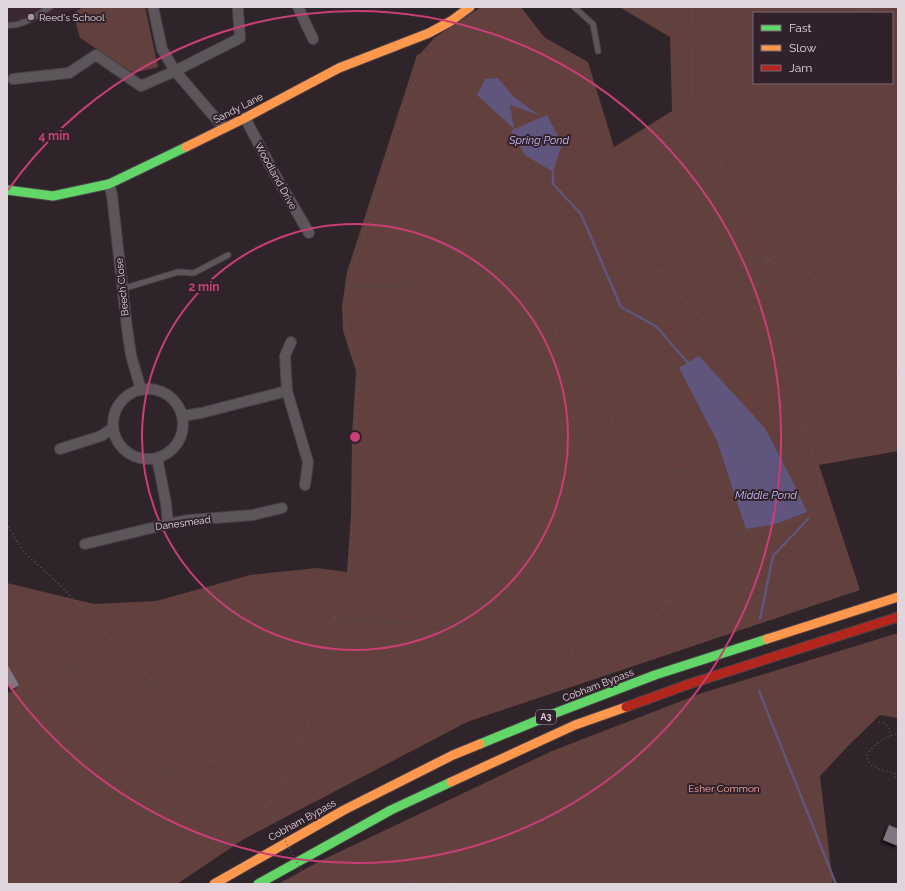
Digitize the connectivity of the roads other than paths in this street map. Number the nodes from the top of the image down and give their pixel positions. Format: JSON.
{"nodes":[{"id":1,"x":50,"y":7,"type":"edge"},
{"id":2,"x":153,"y":7,"type":"edge"},
{"id":3,"x":238,"y":7,"type":"edge"},
{"id":4,"x":298,"y":7,"type":"edge"},
{"id":5,"x":470,"y":7,"type":"edge"},
{"id":6,"x":574,"y":7,"type":"edge"},
{"id":7,"x":7,"y":25,"type":"edge"},
{"id":8,"x":313,"y":39,"type":"dead end"},
{"id":9,"x":598,"y":51,"type":"dead end"},
{"id":10,"x":175,"y":71,"type":"junction"},
{"id":11,"x":13,"y":79,"type":"dead end"},
{"id":12,"x":244,"y":118,"type":"junction"},
{"id":13,"x":224,"y":128,"type":"junction"},
{"id":14,"x":109,"y":184,"type":"junction"},
{"id":15,"x":7,"y":190,"type":"edge"},
{"id":16,"x":309,"y":233,"type":"dead end"},
{"id":17,"x":228,"y":255,"type":"dead end"},
{"id":18,"x":122,"y":289,"type":"junction"},
{"id":19,"x":291,"y":342,"type":"dead end"},
{"id":20,"x":141,"y":390,"type":"junction"},
{"id":21,"x":287,"y":391,"type":"junction"},
{"id":22,"x":182,"y":416,"type":"junction"},
{"id":23,"x":113,"y":428,"type":"junction"},
{"id":24,"x":60,"y":449,"type":"dead end"},
{"id":25,"x":157,"y":458,"type":"junction"},
{"id":26,"x":305,"y":485,"type":"dead end"},
{"id":27,"x":282,"y":508,"type":"dead end"},
{"id":28,"x":168,"y":524,"type":"junction"},
{"id":29,"x":85,"y":544,"type":"dead end"},
{"id":30,"x":898,"y":597,"type":"edge"},
{"id":31,"x":898,"y":617,"type":"edge"},
{"id":32,"x":214,"y":884,"type":"edge"},
{"id":33,"x":258,"y":884,"type":"edge"}],
"edges":[{"from":1,"to":7,"type":"lane"},
{"from":2,"to":10,"type":"street"},
{"from":3,"to":10,"type":"street"},
{"from":4,"to":8,"type":"street"},
{"from":5,"to":12,"type":"main road","name":"Sandy Lane"},
{"from":6,"to":9,"type":"lane"},
{"from":10,"to":11,"type":"street"},
{"from":10,"to":13,"type":"street"},
{"from":12,"to":13,"type":"main road","name":"Sandy Lane"},
{"from":12,"to":16,"type":"street","name":"Woodland Drive"},
{"from":13,"to":14,"type":"main road","name":"Sandy Lane"},
{"from":14,"to":15,"type":"main road","name":"Sandy Lane"},
{"from":14,"to":18,"type":"street","name":"Beech Close"},
{"from":17,"to":18,"type":"lane"},
{"from":18,"to":20,"type":"street","name":"Beech Close"},
{"from":19,"to":21,"type":"street"},
{"from":20,"to":22,"type":"street"},
{"from":20,"to":23,"type":"street"},
{"from":21,"to":22,"type":"street"},
{"from":21,"to":26,"type":"street"},
{"from":22,"to":25,"type":"street"},
{"from":23,"to":24,"type":"street"},
{"from":23,"to":25,"type":"street"},
{"from":25,"to":28,"type":"street"},
{"from":27,"to":28,"type":"street","name":"Danesmead"},
{"from":28,"to":29,"type":"street","name":"Danesmead"},
{"from":30,"to":32,"type":"main road","name":"Cobham Bypass","number":"A3"},
{"from":31,"to":33,"type":"main road","number":"A3"}]}
